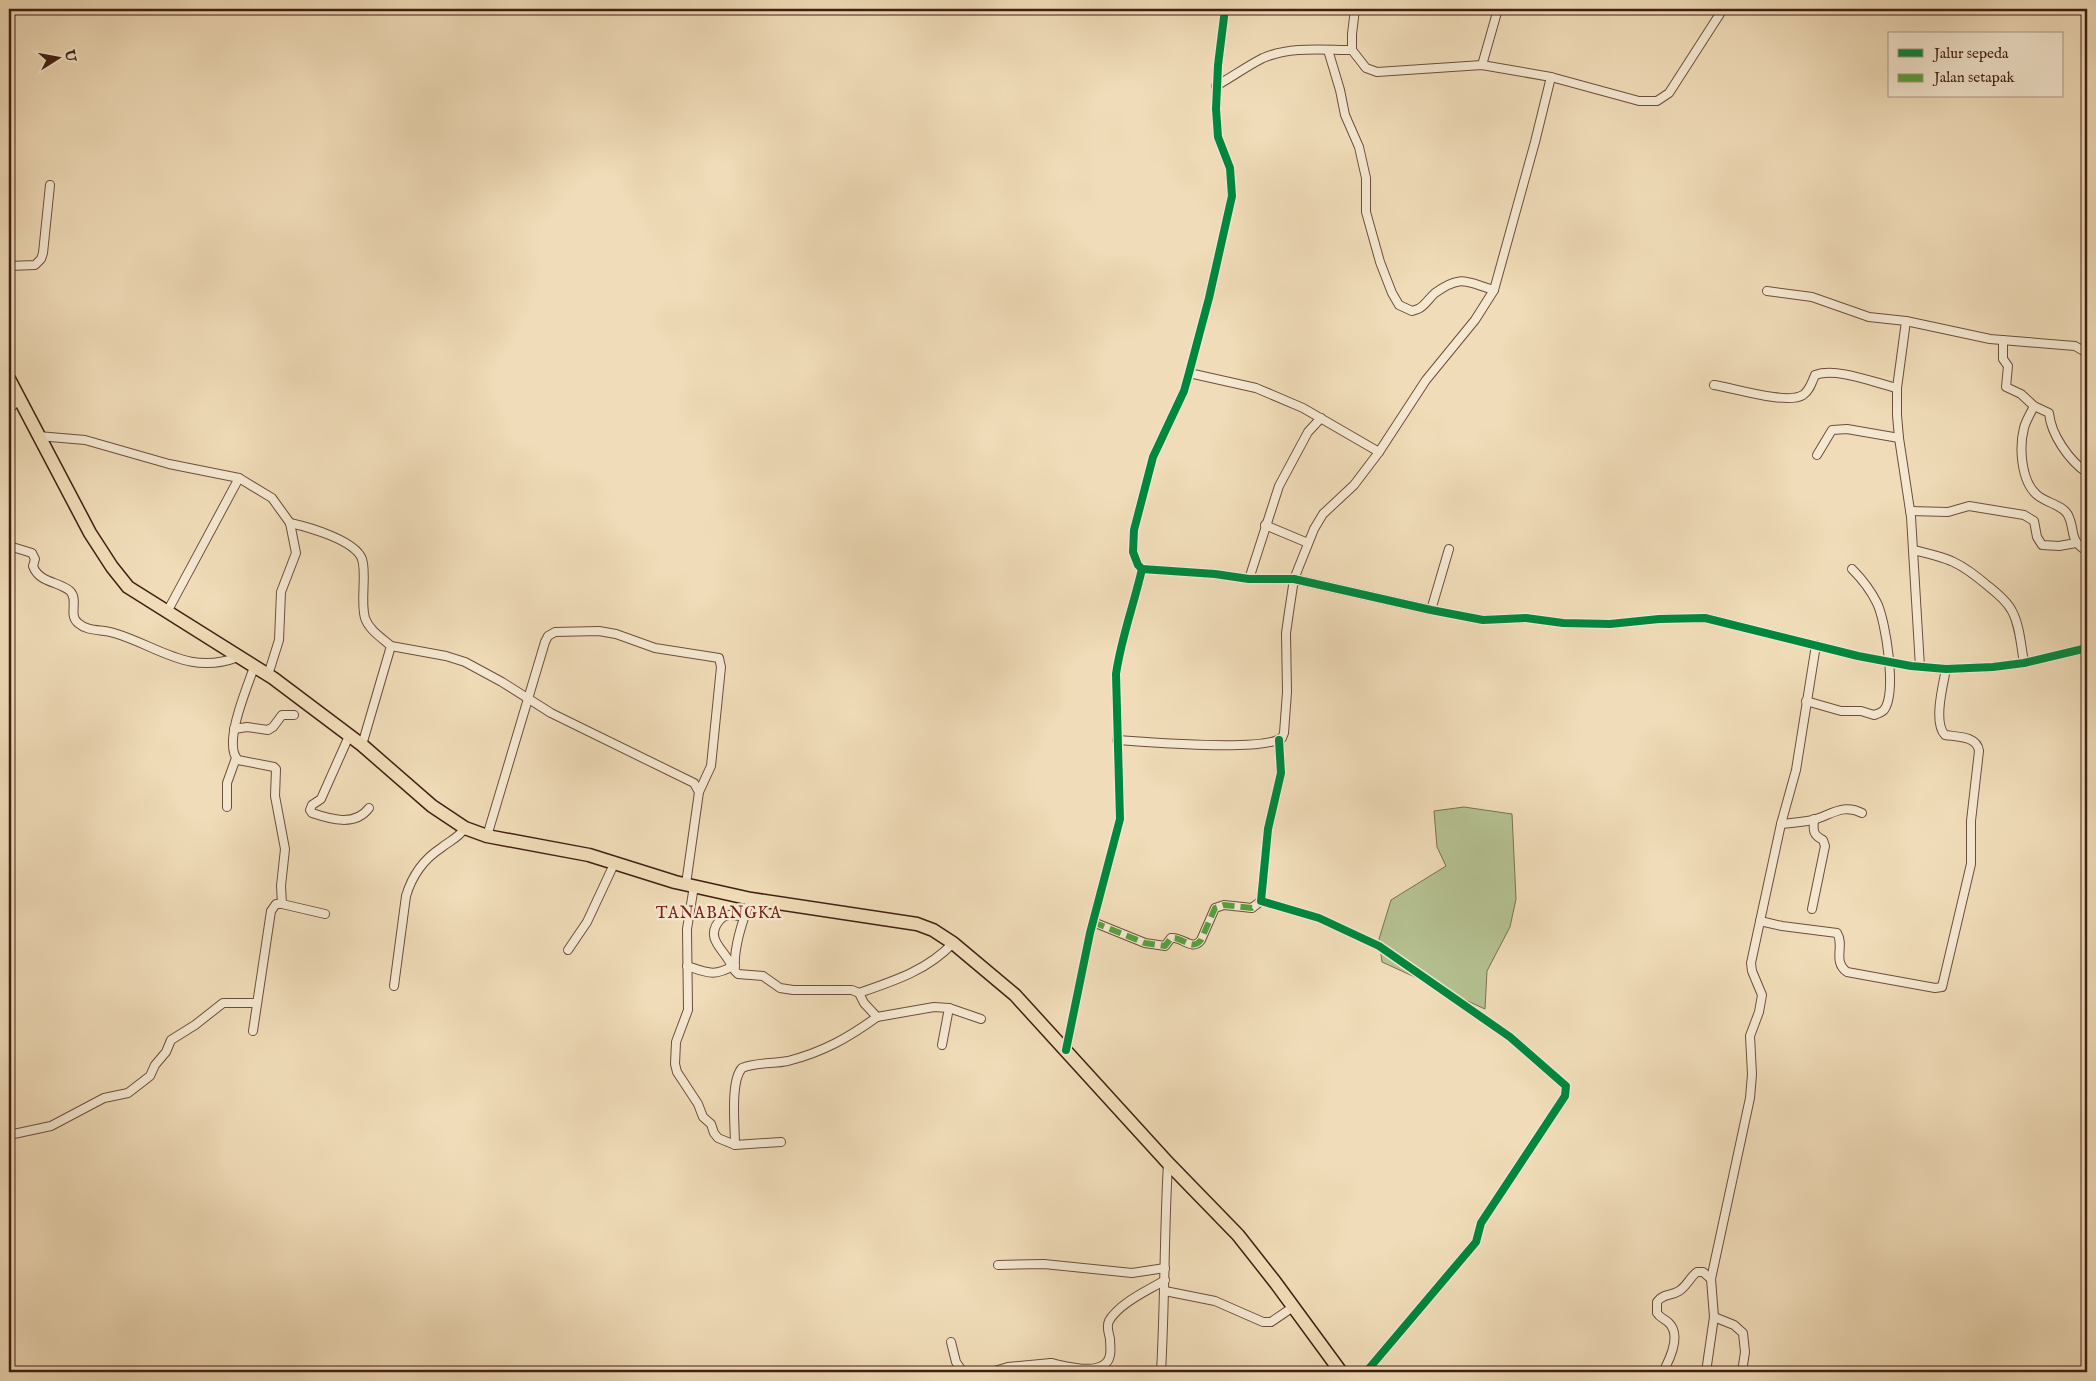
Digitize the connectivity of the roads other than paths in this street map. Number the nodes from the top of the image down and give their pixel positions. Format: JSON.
{"nodes":[{"id":1,"x":1225,"y":9,"type":"edge"},
{"id":2,"x":1355,"y":9,"type":"edge"},
{"id":3,"x":1498,"y":9,"type":"edge"},
{"id":4,"x":1723,"y":9,"type":"edge"},
{"id":5,"x":1328,"y":50,"type":"junction"},
{"id":6,"x":1352,"y":50,"type":"junction"},
{"id":7,"x":1482,"y":64,"type":"junction"},
{"id":8,"x":1550,"y":77,"type":"junction"},
{"id":9,"x":1216,"y":86,"type":"junction"},
{"id":10,"x":50,"y":185,"type":"dead end"},
{"id":11,"x":9,"y":266,"type":"edge"},
{"id":12,"x":1494,"y":290,"type":"junction"},
{"id":13,"x":1767,"y":291,"type":"dead end"},
{"id":14,"x":1906,"y":321,"type":"junction"},
{"id":15,"x":2002,"y":340,"type":"junction"},
{"id":16,"x":2087,"y":353,"type":"edge"},
{"id":17,"x":1189,"y":373,"type":"junction"},
{"id":18,"x":9,"y":379,"type":"edge"},
{"id":19,"x":1714,"y":385,"type":"dead end"},
{"id":20,"x":1897,"y":388,"type":"junction"},
{"id":21,"x":19,"y":398,"type":"junction"},
{"id":22,"x":2034,"y":406,"type":"junction"},
{"id":23,"x":9,"y":413,"type":"edge"},
{"id":24,"x":1320,"y":418,"type":"junction"},
{"id":25,"x":38,"y":436,"type":"junction"},
{"id":26,"x":1899,"y":438,"type":"junction"},
{"id":27,"x":1379,"y":452,"type":"junction"},
{"id":28,"x":1817,"y":455,"type":"dead end"},
{"id":29,"x":2087,"y":473,"type":"edge"},
{"id":30,"x":239,"y":478,"type":"junction"},
{"id":31,"x":1910,"y":511,"type":"junction"},
{"id":32,"x":290,"y":523,"type":"junction"},
{"id":33,"x":1265,"y":525,"type":"junction"},
{"id":34,"x":1308,"y":543,"type":"junction"},
{"id":35,"x":2076,"y":543,"type":"junction"},
{"id":36,"x":9,"y":546,"type":"edge"},
{"id":37,"x":1449,"y":549,"type":"dead end"},
{"id":38,"x":1913,"y":550,"type":"junction"},
{"id":39,"x":2087,"y":551,"type":"edge"},
{"id":40,"x":1852,"y":569,"type":"dead end"},
{"id":41,"x":1142,"y":570,"type":"junction"},
{"id":42,"x":1249,"y":579,"type":"junction"},
{"id":43,"x":1294,"y":579,"type":"junction"},
{"id":44,"x":1431,"y":610,"type":"junction"},
{"id":45,"x":167,"y":612,"type":"junction"},
{"id":46,"x":1816,"y":645,"type":"junction"},
{"id":47,"x":391,"y":646,"type":"junction"},
{"id":48,"x":2087,"y":648,"type":"edge"},
{"id":49,"x":238,"y":657,"type":"junction"},
{"id":50,"x":1891,"y":662,"type":"junction"},
{"id":51,"x":2024,"y":663,"type":"junction"},
{"id":52,"x":254,"y":667,"type":"junction"},
{"id":53,"x":1920,"y":667,"type":"junction"},
{"id":54,"x":1946,"y":669,"type":"junction"},
{"id":55,"x":268,"y":675,"type":"junction"},
{"id":56,"x":527,"y":698,"type":"junction"},
{"id":57,"x":1806,"y":701,"type":"junction"},
{"id":58,"x":294,"y":715,"type":"dead end"},
{"id":59,"x":234,"y":729,"type":"junction"},
{"id":60,"x":349,"y":736,"type":"junction"},
{"id":61,"x":1117,"y":740,"type":"junction"},
{"id":62,"x":1279,"y":740,"type":"junction"},
{"id":63,"x":362,"y":745,"type":"junction"},
{"id":64,"x":236,"y":758,"type":"junction"},
{"id":65,"x":700,"y":792,"type":"junction"},
{"id":66,"x":227,"y":807,"type":"dead end"},
{"id":67,"x":368,"y":808,"type":"dead end"},
{"id":68,"x":1862,"y":813,"type":"dead end"},
{"id":69,"x":1814,"y":819,"type":"junction"},
{"id":70,"x":1781,"y":824,"type":"junction"},
{"id":71,"x":465,"y":828,"type":"junction"},
{"id":72,"x":487,"y":836,"type":"junction"},
{"id":73,"x":615,"y":862,"type":"junction"},
{"id":74,"x":690,"y":885,"type":"junction"},
{"id":75,"x":751,"y":899,"type":"junction"},
{"id":76,"x":1261,"y":901,"type":"junction"},
{"id":77,"x":282,"y":904,"type":"junction"},
{"id":78,"x":1812,"y":909,"type":"dead end"},
{"id":79,"x":325,"y":914,"type":"dead end"},
{"id":80,"x":744,"y":916,"type":"junction"},
{"id":81,"x":1760,"y":921,"type":"junction"},
{"id":82,"x":1092,"y":922,"type":"junction"},
{"id":83,"x":953,"y":943,"type":"junction"},
{"id":84,"x":568,"y":950,"type":"dead end"},
{"id":85,"x":687,"y":966,"type":"junction"},
{"id":86,"x":733,"y":966,"type":"junction"},
{"id":87,"x":394,"y":986,"type":"dead end"},
{"id":88,"x":859,"y":993,"type":"junction"},
{"id":89,"x":257,"y":1003,"type":"junction"},
{"id":90,"x":949,"y":1008,"type":"junction"},
{"id":91,"x":877,"y":1017,"type":"junction"},
{"id":92,"x":981,"y":1019,"type":"dead end"},
{"id":93,"x":253,"y":1031,"type":"dead end"},
{"id":94,"x":942,"y":1045,"type":"dead end"},
{"id":95,"x":1066,"y":1050,"type":"junction"},
{"id":96,"x":9,"y":1136,"type":"edge"},
{"id":97,"x":781,"y":1142,"type":"dead end"},
{"id":98,"x":735,"y":1145,"type":"junction"},
{"id":99,"x":1168,"y":1163,"type":"junction"},
{"id":100,"x":998,"y":1265,"type":"dead end"},
{"id":101,"x":1166,"y":1268,"type":"junction"},
{"id":102,"x":1711,"y":1279,"type":"junction"},
{"id":103,"x":1166,"y":1280,"type":"junction"},
{"id":104,"x":1165,"y":1291,"type":"junction"},
{"id":105,"x":1293,"y":1307,"type":"junction"},
{"id":106,"x":1714,"y":1317,"type":"junction"},
{"id":107,"x":950,"y":1342,"type":"dead end"},
{"id":108,"x":1051,"y":1363,"type":"junction"},
{"id":109,"x":1666,"y":1366,"type":"dead end"},
{"id":110,"x":963,"y":1372,"type":"edge"},
{"id":111,"x":992,"y":1372,"type":"edge"},
{"id":112,"x":1050,"y":1372,"type":"edge"},
{"id":113,"x":1161,"y":1372,"type":"edge"},
{"id":114,"x":1341,"y":1372,"type":"edge"},
{"id":115,"x":1366,"y":1372,"type":"edge"},
{"id":116,"x":1706,"y":1372,"type":"edge"},
{"id":117,"x":1742,"y":1372,"type":"edge"}],
"edges":[{"from":1,"to":9,"type":"street"},
{"from":2,"to":6,"type":"street"},
{"from":3,"to":7,"type":"street"},
{"from":4,"to":8,"type":"street"},
{"from":5,"to":6,"type":"street"},
{"from":5,"to":9,"type":"street"},
{"from":5,"to":12,"type":"street"},
{"from":6,"to":7,"type":"street"},
{"from":7,"to":8,"type":"street"},
{"from":8,"to":12,"type":"street"},
{"from":9,"to":17,"type":"street"},
{"from":10,"to":11,"type":"street"},
{"from":12,"to":27,"type":"street"},
{"from":13,"to":14,"type":"street"},
{"from":14,"to":15,"type":"street"},
{"from":14,"to":20,"type":"street"},
{"from":15,"to":16,"type":"street"},
{"from":15,"to":22,"type":"street"},
{"from":17,"to":24,"type":"street"},
{"from":17,"to":41,"type":"street"},
{"from":18,"to":21,"type":"main road"},
{"from":19,"to":20,"type":"street"},
{"from":20,"to":26,"type":"street"},
{"from":21,"to":23,"type":"street"},
{"from":21,"to":25,"type":"main road"},
{"from":22,"to":29,"type":"street"},
{"from":22,"to":35,"type":"street"},
{"from":24,"to":27,"type":"street"},
{"from":24,"to":33,"type":"street"},
{"from":25,"to":30,"type":"street"},
{"from":25,"to":45,"type":"main road"},
{"from":26,"to":28,"type":"street"},
{"from":26,"to":31,"type":"street"},
{"from":27,"to":34,"type":"street"},
{"from":30,"to":32,"type":"street"},
{"from":30,"to":45,"type":"street"},
{"from":31,"to":35,"type":"street"},
{"from":31,"to":38,"type":"street"},
{"from":32,"to":47,"type":"street"},
{"from":32,"to":55,"type":"street"},
{"from":33,"to":34,"type":"street"},
{"from":33,"to":42,"type":"street"},
{"from":34,"to":43,"type":"street"},
{"from":35,"to":39,"type":"street"},
{"from":36,"to":49,"type":"street"},
{"from":37,"to":44,"type":"street"},
{"from":38,"to":51,"type":"street"},
{"from":38,"to":53,"type":"street"},
{"from":40,"to":50,"type":"street"},
{"from":41,"to":42,"type":"street"},
{"from":41,"to":61,"type":"street"},
{"from":42,"to":43,"type":"street"},
{"from":43,"to":44,"type":"street"},
{"from":43,"to":62,"type":"street"},
{"from":44,"to":46,"type":"street"},
{"from":45,"to":49,"type":"main road"},
{"from":46,"to":50,"type":"street"},
{"from":46,"to":57,"type":"street"},
{"from":47,"to":56,"type":"street"},
{"from":47,"to":63,"type":"street"},
{"from":48,"to":51,"type":"street"},
{"from":49,"to":52,"type":"main road"},
{"from":50,"to":53,"type":"street"},
{"from":50,"to":57,"type":"street"},
{"from":51,"to":54,"type":"street"},
{"from":52,"to":55,"type":"main road"},
{"from":52,"to":59,"type":"street"},
{"from":53,"to":54,"type":"street"},
{"from":54,"to":81,"type":"street"},
{"from":55,"to":60,"type":"main road"},
{"from":56,"to":65,"type":"street"},
{"from":56,"to":65,"type":"street"},
{"from":56,"to":72,"type":"street"},
{"from":57,"to":70,"type":"street"},
{"from":58,"to":59,"type":"street"},
{"from":59,"to":64,"type":"street"},
{"from":60,"to":63,"type":"main road"},
{"from":60,"to":67,"type":"street"},
{"from":61,"to":62,"type":"street"},
{"from":61,"to":82,"type":"street"},
{"from":62,"to":76,"type":"street"},
{"from":63,"to":71,"type":"main road"},
{"from":64,"to":66,"type":"street"},
{"from":64,"to":77,"type":"street"},
{"from":65,"to":74,"type":"street"},
{"from":68,"to":69,"type":"street"},
{"from":69,"to":70,"type":"street"},
{"from":69,"to":78,"type":"street"},
{"from":70,"to":81,"type":"street"},
{"from":71,"to":72,"type":"main road"},
{"from":71,"to":87,"type":"street"},
{"from":72,"to":73,"type":"main road"},
{"from":73,"to":74,"type":"main road"},
{"from":73,"to":84,"type":"street"},
{"from":74,"to":75,"type":"main road"},
{"from":74,"to":85,"type":"street"},
{"from":75,"to":80,"type":"street"},
{"from":75,"to":83,"type":"main road"},
{"from":76,"to":82,"type":"street"},
{"from":76,"to":115,"type":"street"},
{"from":77,"to":79,"type":"street"},
{"from":77,"to":89,"type":"street"},
{"from":80,"to":86,"type":"street"},
{"from":80,"to":86,"type":"street"},
{"from":81,"to":102,"type":"street"},
{"from":82,"to":95,"type":"street"},
{"from":83,"to":88,"type":"street"},
{"from":83,"to":95,"type":"main road"},
{"from":85,"to":86,"type":"street"},
{"from":85,"to":98,"type":"street"},
{"from":86,"to":88,"type":"street"},
{"from":88,"to":91,"type":"street"},
{"from":89,"to":93,"type":"street"},
{"from":89,"to":96,"type":"street"},
{"from":90,"to":91,"type":"street"},
{"from":90,"to":92,"type":"street"},
{"from":90,"to":94,"type":"street"},
{"from":91,"to":98,"type":"street"},
{"from":95,"to":99,"type":"main road"},
{"from":97,"to":98,"type":"street"},
{"from":99,"to":101,"type":"street"},
{"from":99,"to":105,"type":"main road"},
{"from":100,"to":101,"type":"street"},
{"from":101,"to":103,"type":"street"},
{"from":102,"to":106,"type":"street"},
{"from":102,"to":109,"type":"street"},
{"from":103,"to":104,"type":"street"},
{"from":103,"to":108,"type":"street"},
{"from":104,"to":105,"type":"street"},
{"from":104,"to":113,"type":"street"},
{"from":105,"to":114,"type":"main road"},
{"from":106,"to":116,"type":"street"},
{"from":106,"to":117,"type":"street"},
{"from":107,"to":110,"type":"street"},
{"from":108,"to":111,"type":"street"},
{"from":108,"to":112,"type":"street"}]}
